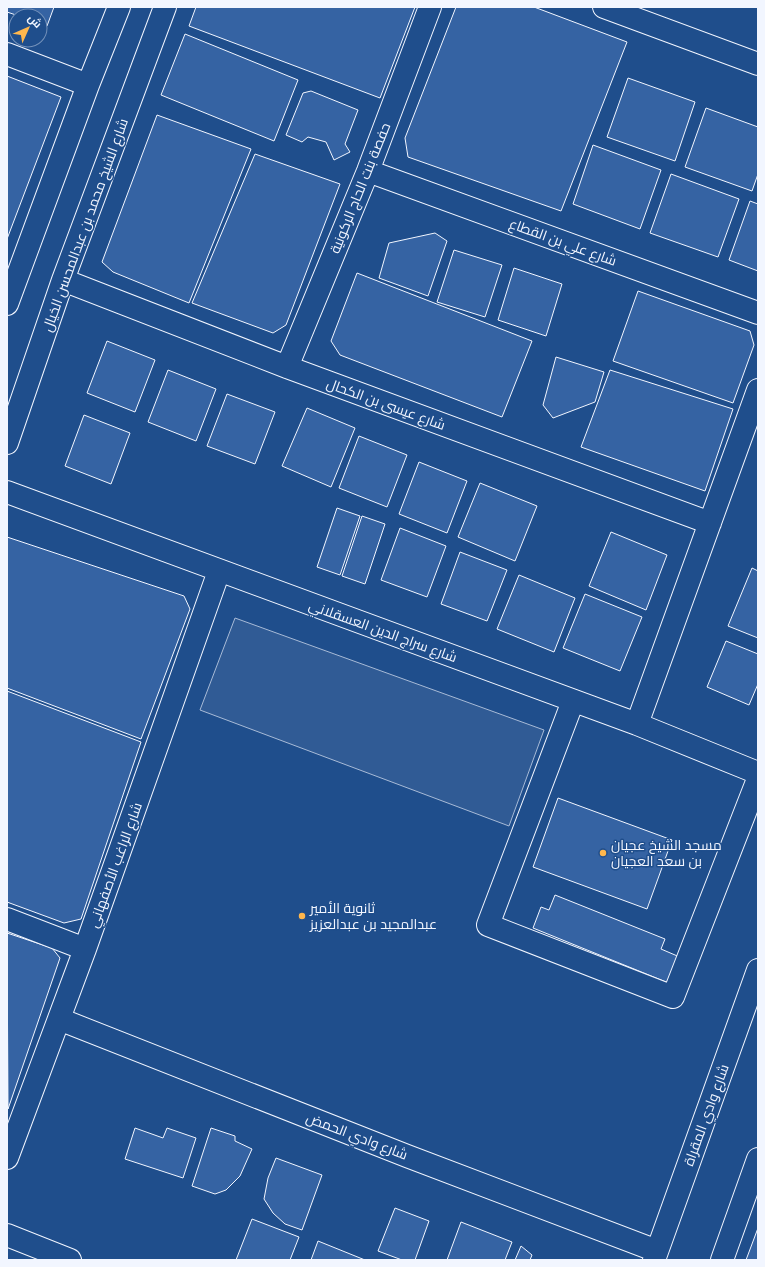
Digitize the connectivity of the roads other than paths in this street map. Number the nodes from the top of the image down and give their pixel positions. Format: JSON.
{"nodes":[{"id":1,"x":119,"y":7,"type":"edge"},
{"id":2,"x":165,"y":7,"type":"edge"},
{"id":3,"x":430,"y":7,"type":"edge"},
{"id":4,"x":604,"y":7,"type":"edge"},
{"id":5,"x":637,"y":7,"type":"edge"},
{"id":6,"x":657,"y":26,"type":"junction"},
{"id":7,"x":7,"y":54,"type":"edge"},
{"id":8,"x":758,"y":64,"type":"edge"},
{"id":9,"x":88,"y":85,"type":"junction"},
{"id":10,"x":368,"y":171,"type":"junction"},
{"id":11,"x":63,"y":280,"type":"junction"},
{"id":12,"x":7,"y":304,"type":"edge"},
{"id":13,"x":758,"y":314,"type":"edge"},
{"id":14,"x":287,"y":367,"type":"junction"},
{"id":15,"x":758,"y":390,"type":"edge"},
{"id":16,"x":7,"y":444,"type":"edge"},
{"id":17,"x":7,"y":492,"type":"edge"},
{"id":18,"x":710,"y":523,"type":"junction"},
{"id":19,"x":220,"y":570,"type":"junction"},
{"id":20,"x":573,"y":701,"type":"junction"},
{"id":21,"x":637,"y":724,"type":"junction"},
{"id":22,"x":758,"y":773,"type":"edge"},
{"id":23,"x":758,"y":779,"type":"edge"},
{"id":24,"x":7,"y":919,"type":"edge"},
{"id":25,"x":85,"y":950,"type":"junction"},
{"id":26,"x":758,"y":970,"type":"edge"},
{"id":27,"x":59,"y":1019,"type":"junction"},
{"id":28,"x":7,"y":1158,"type":"edge"},
{"id":29,"x":758,"y":1159,"type":"edge"},
{"id":30,"x":7,"y":1235,"type":"edge"},
{"id":31,"x":656,"y":1255,"type":"edge"},
{"id":32,"x":70,"y":1260,"type":"edge"},
{"id":33,"x":722,"y":1260,"type":"edge"}],
"edges":[{"from":1,"to":9,"type":"street"},
{"from":2,"to":11,"type":"street","name":"شارع الشيخ محمد بن عبدالمحسن الخيال"},
{"from":3,"to":10,"type":"street","name":"حفصة بنت الحاج الركونية"},
{"from":4,"to":6,"type":"street"},
{"from":5,"to":6,"type":"street"},
{"from":6,"to":8,"type":"street"},
{"from":7,"to":9,"type":"street"},
{"from":9,"to":12,"type":"street"},
{"from":10,"to":13,"type":"street","name":"شارع علي بن القطاع"},
{"from":10,"to":14,"type":"street","name":"حفصة بنت الحاج الركونية"},
{"from":11,"to":14,"type":"street","name":"شارع عيسى بن الكحال"},
{"from":11,"to":16,"type":"street","name":"شارع الشيخ محمد بن عبدالمحسن الخيال"},
{"from":14,"to":18,"type":"street","name":"شارع عيسى بن الكحال"},
{"from":15,"to":18,"type":"street"},
{"from":17,"to":19,"type":"street","name":"شارع سراج الدين العسقلاني"},
{"from":18,"to":21,"type":"street"},
{"from":19,"to":20,"type":"street","name":"شارع سراج الدين العسقلاني"},
{"from":19,"to":25,"type":"street","name":"شارع الراغب الأصفهاني"},
{"from":20,"to":21,"type":"street","name":"شارع سراج الدين العسقلاني"},
{"from":20,"to":23,"type":"street"},
{"from":21,"to":22,"type":"street","name":"شارع سراج الدين العسقلاني"},
{"from":24,"to":25,"type":"street"},
{"from":25,"to":27,"type":"street","name":"شارع الراغب الأصفهاني"},
{"from":26,"to":31,"type":"street","name":"شارع وادي المقراة"},
{"from":27,"to":28,"type":"street","name":"شارع الراغب الأصفهاني"},
{"from":27,"to":31,"type":"street","name":"شارع وادي الحمض"},
{"from":29,"to":33,"type":"street"},
{"from":30,"to":32,"type":"street"}]}
